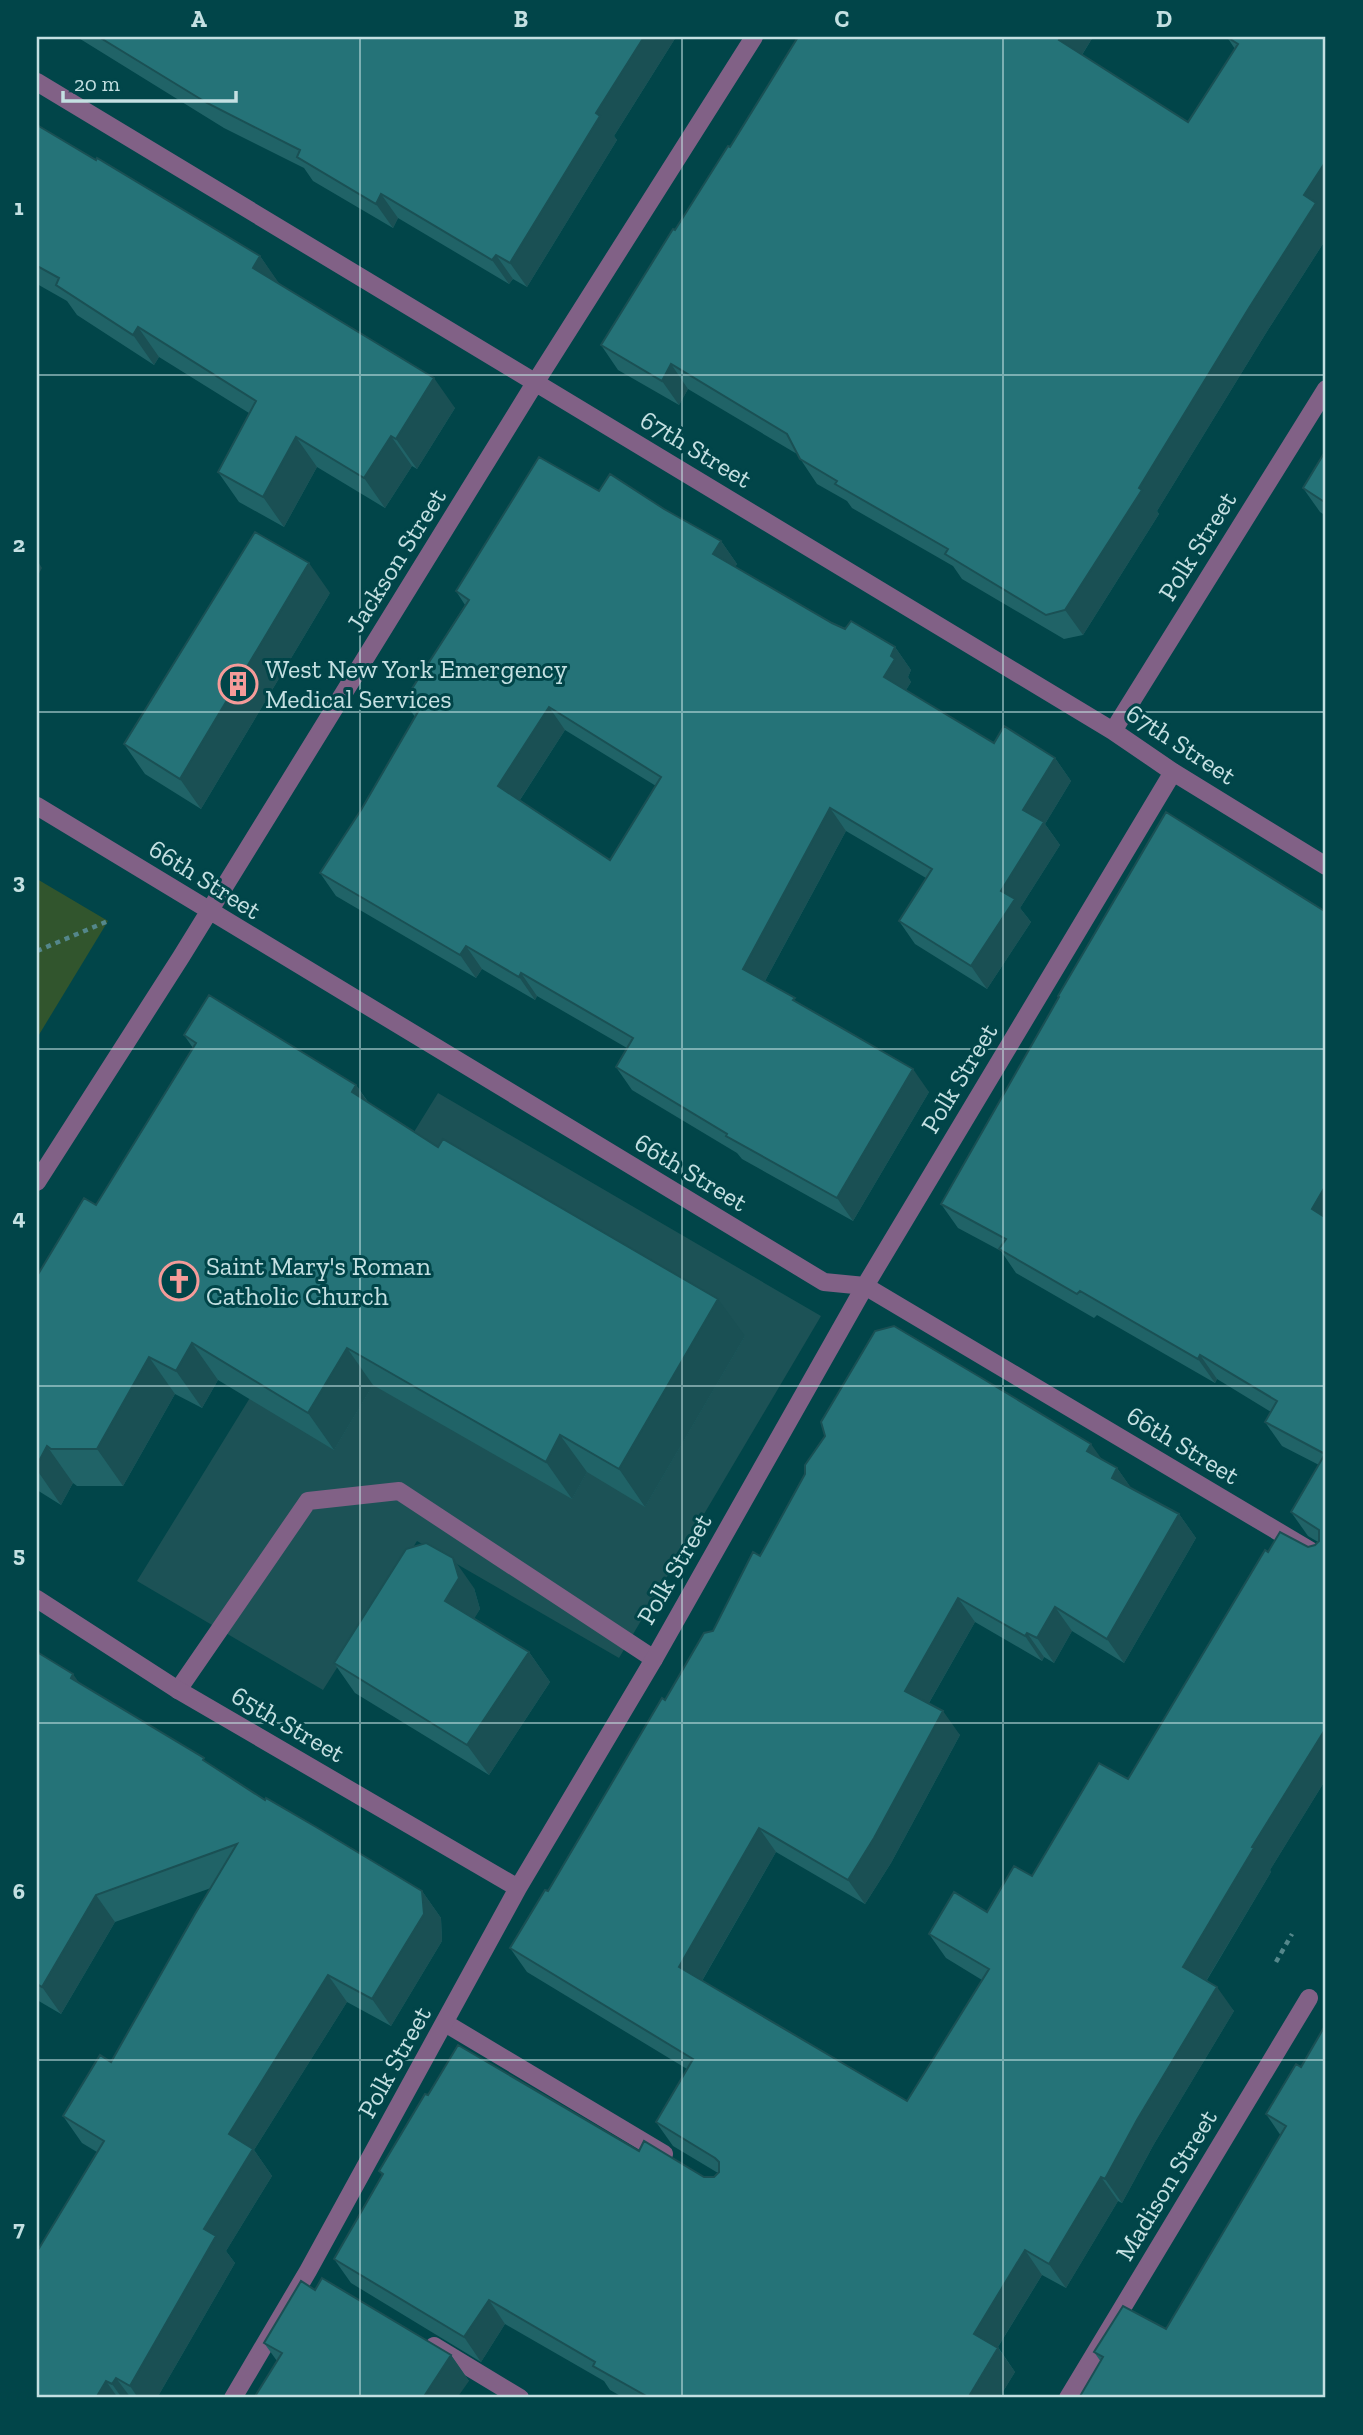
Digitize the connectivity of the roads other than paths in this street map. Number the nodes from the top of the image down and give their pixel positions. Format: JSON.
{"nodes":[{"id":1,"x":754,"y":37,"type":"edge"},
{"id":2,"x":37,"y":82,"type":"edge"},
{"id":3,"x":535,"y":383,"type":"junction"},
{"id":4,"x":1326,"y":389,"type":"edge"},
{"id":5,"x":1112,"y":731,"type":"junction"},
{"id":6,"x":1173,"y":772,"type":"junction"},
{"id":7,"x":37,"y":806,"type":"edge"},
{"id":8,"x":1326,"y":866,"type":"edge"},
{"id":9,"x":209,"y":912,"type":"junction"},
{"id":10,"x":37,"y":1182,"type":"edge"},
{"id":11,"x":864,"y":1286,"type":"junction"},
{"id":12,"x":1326,"y":1560,"type":"edge"},
{"id":13,"x":37,"y":1599,"type":"edge"},
{"id":14,"x":654,"y":1659,"type":"junction"},
{"id":15,"x":178,"y":1690,"type":"junction"},
{"id":16,"x":518,"y":1888,"type":"junction"},
{"id":17,"x":1309,"y":1998,"type":"dead end"},
{"id":18,"x":445,"y":2022,"type":"junction"},
{"id":19,"x":679,"y":2163,"type":"edge"},
{"id":20,"x":308,"y":2271,"type":"junction"},
{"id":21,"x":327,"y":2282,"type":"edge"},
{"id":22,"x":417,"y":2336,"type":"edge"},
{"id":23,"x":233,"y":2398,"type":"edge"},
{"id":24,"x":520,"y":2398,"type":"edge"},
{"id":25,"x":1068,"y":2398,"type":"edge"}],
"edges":[{"from":1,"to":3,"type":"street","name":"Jackson Street"},
{"from":2,"to":3,"type":"street","name":"67th Street"},
{"from":3,"to":5,"type":"street","name":"67th Street"},
{"from":3,"to":9,"type":"street","name":"Jackson Street"},
{"from":4,"to":5,"type":"street","name":"Polk Street"},
{"from":5,"to":6,"type":"street","name":"67th Street"},
{"from":6,"to":8,"type":"street","name":"67th Street"},
{"from":6,"to":11,"type":"street","name":"Polk Street"},
{"from":7,"to":9,"type":"street","name":"66th Street"},
{"from":9,"to":10,"type":"street","name":"Jackson Street"},
{"from":9,"to":11,"type":"street","name":"66th Street"},
{"from":11,"to":12,"type":"street","name":"66th Street"},
{"from":11,"to":14,"type":"street","name":"Polk Street"},
{"from":13,"to":15,"type":"street","name":"65th Street"},
{"from":14,"to":15,"type":"street"},
{"from":14,"to":16,"type":"street","name":"Polk Street"},
{"from":15,"to":16,"type":"street","name":"65th Street"},
{"from":16,"to":18,"type":"street","name":"Polk Street"},
{"from":17,"to":25,"type":"street","name":"Madison Street"},
{"from":18,"to":19,"type":"street"},
{"from":18,"to":20,"type":"street","name":"Polk Street"},
{"from":20,"to":21,"type":"street"},
{"from":20,"to":23,"type":"street","name":"Polk Street"},
{"from":22,"to":24,"type":"street"}]}
